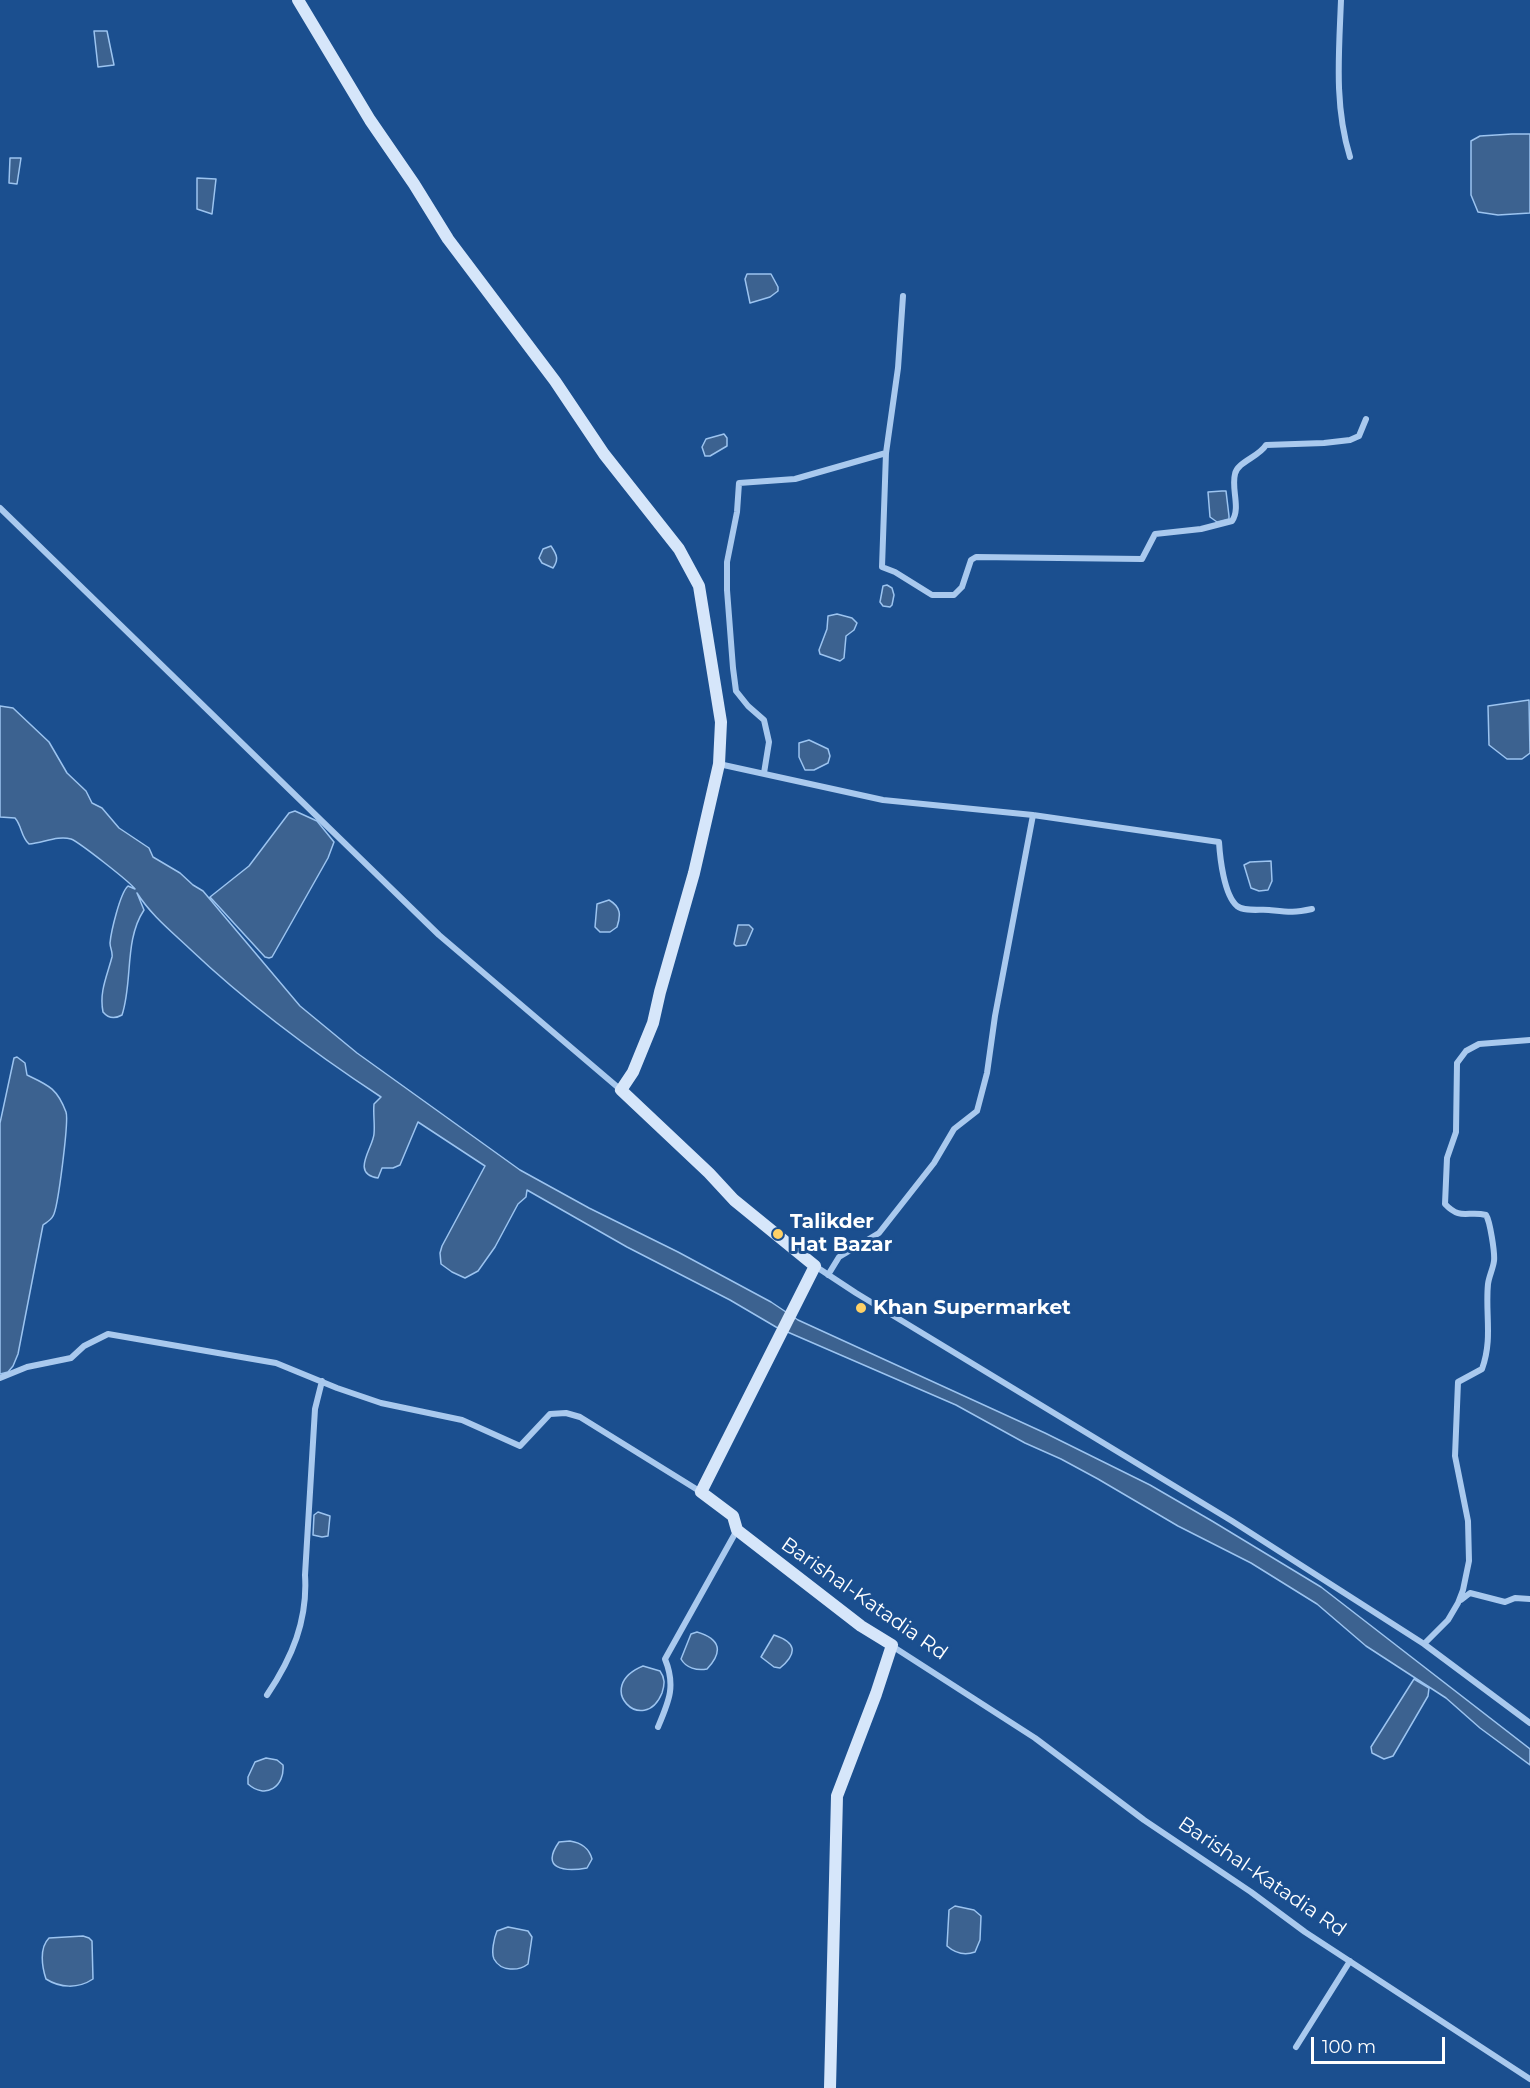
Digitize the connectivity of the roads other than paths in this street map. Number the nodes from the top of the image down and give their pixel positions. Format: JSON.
{"nodes":[{"id":1,"x":298,"y":0,"type":"edge"},
{"id":2,"x":1341,"y":0,"type":"edge"},
{"id":3,"x":1350,"y":157,"type":"dead end"},
{"id":4,"x":903,"y":296,"type":"dead end"},
{"id":5,"x":1366,"y":419,"type":"dead end"},
{"id":6,"x":885,"y":453,"type":"junction"},
{"id":7,"x":0,"y":508,"type":"edge"},
{"id":8,"x":719,"y":764,"type":"junction"},
{"id":9,"x":764,"y":773,"type":"junction"},
{"id":10,"x":1033,"y":815,"type":"junction"},
{"id":11,"x":1312,"y":909,"type":"dead end"},
{"id":12,"x":1530,"y":1040,"type":"edge"},
{"id":13,"x":621,"y":1090,"type":"junction"},
{"id":14,"x":815,"y":1266,"type":"junction"},
{"id":15,"x":828,"y":1275,"type":"junction"},
{"id":16,"x":0,"y":1378,"type":"edge"},
{"id":17,"x":322,"y":1381,"type":"junction"},
{"id":18,"x":701,"y":1491,"type":"junction"},
{"id":19,"x":736,"y":1530,"type":"junction"},
{"id":20,"x":1530,"y":1599,"type":"edge"},
{"id":21,"x":1458,"y":1603,"type":"junction"},
{"id":22,"x":1424,"y":1644,"type":"junction"},
{"id":23,"x":892,"y":1645,"type":"junction"},
{"id":24,"x":267,"y":1695,"type":"dead end"},
{"id":25,"x":1530,"y":1723,"type":"edge"},
{"id":26,"x":658,"y":1727,"type":"dead end"},
{"id":27,"x":1350,"y":1961,"type":"junction"},
{"id":28,"x":1296,"y":2047,"type":"dead end"},
{"id":29,"x":1530,"y":2079,"type":"edge"},
{"id":30,"x":830,"y":2088,"type":"edge"}],
"edges":[{"from":1,"to":8,"type":"main road"},
{"from":2,"to":3,"type":"street"},
{"from":4,"to":6,"type":"street"},
{"from":5,"to":6,"type":"street"},
{"from":6,"to":9,"type":"street"},
{"from":7,"to":13,"type":"street"},
{"from":8,"to":9,"type":"street"},
{"from":8,"to":13,"type":"main road"},
{"from":9,"to":10,"type":"street"},
{"from":10,"to":11,"type":"street"},
{"from":10,"to":15,"type":"street"},
{"from":12,"to":21,"type":"street"},
{"from":13,"to":14,"type":"main road"},
{"from":14,"to":15,"type":"street"},
{"from":14,"to":18,"type":"main road"},
{"from":15,"to":22,"type":"street"},
{"from":16,"to":17,"type":"street"},
{"from":17,"to":18,"type":"street"},
{"from":17,"to":24,"type":"street"},
{"from":18,"to":19,"type":"main road","name":"Barishal-Katadia Rd"},
{"from":19,"to":23,"type":"main road","name":"Barishal-Katadia Rd"},
{"from":19,"to":26,"type":"street"},
{"from":20,"to":21,"type":"street"},
{"from":21,"to":22,"type":"street"},
{"from":22,"to":25,"type":"street"},
{"from":23,"to":27,"type":"street","name":"Barishal-Katadia Rd"},
{"from":23,"to":30,"type":"main road"},
{"from":27,"to":28,"type":"street"},
{"from":27,"to":29,"type":"street","name":"Barishal-Katadia Rd"}]}
